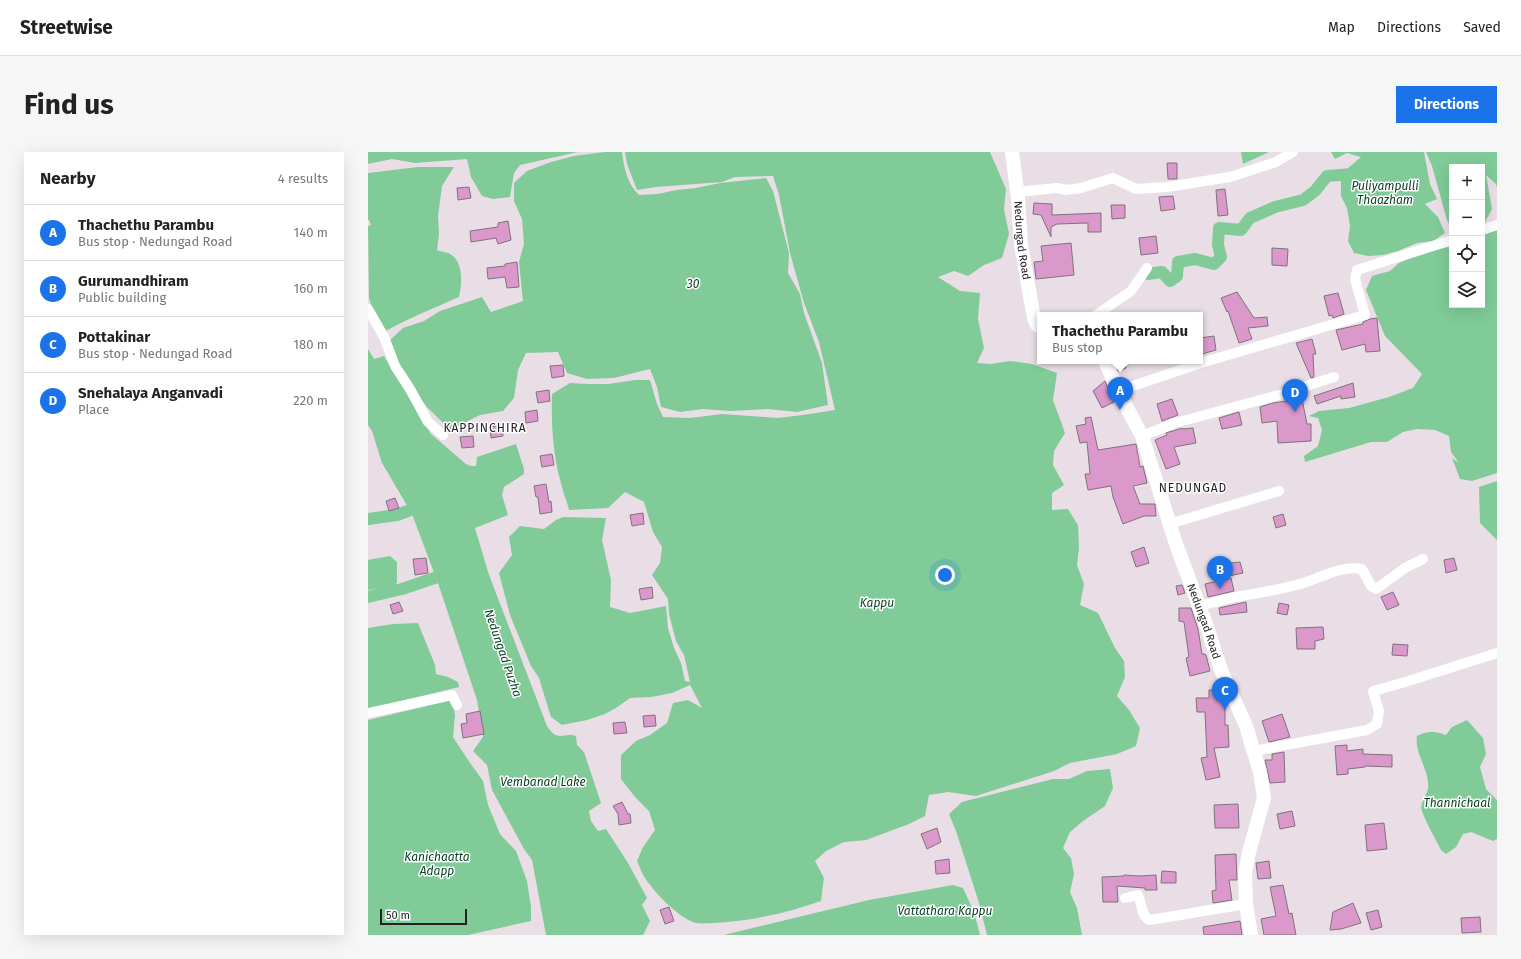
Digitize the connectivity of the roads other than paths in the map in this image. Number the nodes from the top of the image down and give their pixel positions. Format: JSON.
{"nodes":[{"id":1,"x":1012,"y":152,"type":"edge"},
{"id":2,"x":1293,"y":152,"type":"edge"},
{"id":3,"x":1018,"y":192,"type":"junction"},
{"id":4,"x":1497,"y":225,"type":"edge"},
{"id":5,"x":1485,"y":229,"type":"edge"},
{"id":6,"x":1449,"y":241,"type":"edge"},
{"id":7,"x":1147,"y":268,"type":"dead end"},
{"id":8,"x":368,"y":309,"type":"edge"},
{"id":9,"x":1100,"y":312,"type":"edge"},
{"id":10,"x":1037,"y":325,"type":"edge"},
{"id":11,"x":1203,"y":362,"type":"edge"},
{"id":12,"x":1106,"y":364,"type":"edge"},
{"id":13,"x":1198,"y":364,"type":"edge"},
{"id":14,"x":1334,"y":377,"type":"dead end"},
{"id":15,"x":1118,"y":391,"type":"junction"},
{"id":16,"x":442,"y":436,"type":"dead end"},
{"id":17,"x":1142,"y":436,"type":"junction"},
{"id":18,"x":1279,"y":491,"type":"dead end"},
{"id":19,"x":1170,"y":524,"type":"junction"},
{"id":20,"x":1423,"y":559,"type":"dead end"},
{"id":21,"x":1200,"y":606,"type":"junction"},
{"id":22,"x":1497,"y":653,"type":"edge"},
{"id":23,"x":457,"y":705,"type":"dead end"},
{"id":24,"x":368,"y":714,"type":"edge"},
{"id":25,"x":1254,"y":751,"type":"junction"},
{"id":26,"x":1125,"y":898,"type":"dead end"},
{"id":27,"x":1246,"y":904,"type":"junction"},
{"id":28,"x":1251,"y":935,"type":"edge"}],
"edges":[{"from":1,"to":3,"type":"main road","name":"Nedungad Road"},
{"from":2,"to":3,"type":"street"},
{"from":3,"to":10,"type":"main road","name":"Nedungad Road"},
{"from":4,"to":5,"type":"street"},
{"from":6,"to":11,"type":"street"},
{"from":7,"to":9,"type":"street"},
{"from":8,"to":16,"type":"street"},
{"from":12,"to":15,"type":"main road","name":"Nedungad Road"},
{"from":13,"to":15,"type":"street"},
{"from":14,"to":17,"type":"street"},
{"from":15,"to":17,"type":"main road","name":"Nedungad Road"},
{"from":17,"to":19,"type":"main road","name":"Nedungad Road"},
{"from":18,"to":19,"type":"street"},
{"from":19,"to":21,"type":"main road","name":"Nedungad Road"},
{"from":20,"to":21,"type":"street"},
{"from":21,"to":25,"type":"main road","name":"Nedungad Road"},
{"from":22,"to":25,"type":"street"},
{"from":23,"to":24,"type":"street"},
{"from":25,"to":27,"type":"main road","name":"Nedungad Road"},
{"from":26,"to":27,"type":"street"},
{"from":27,"to":28,"type":"main road","name":"Nedungad Road"}]}
